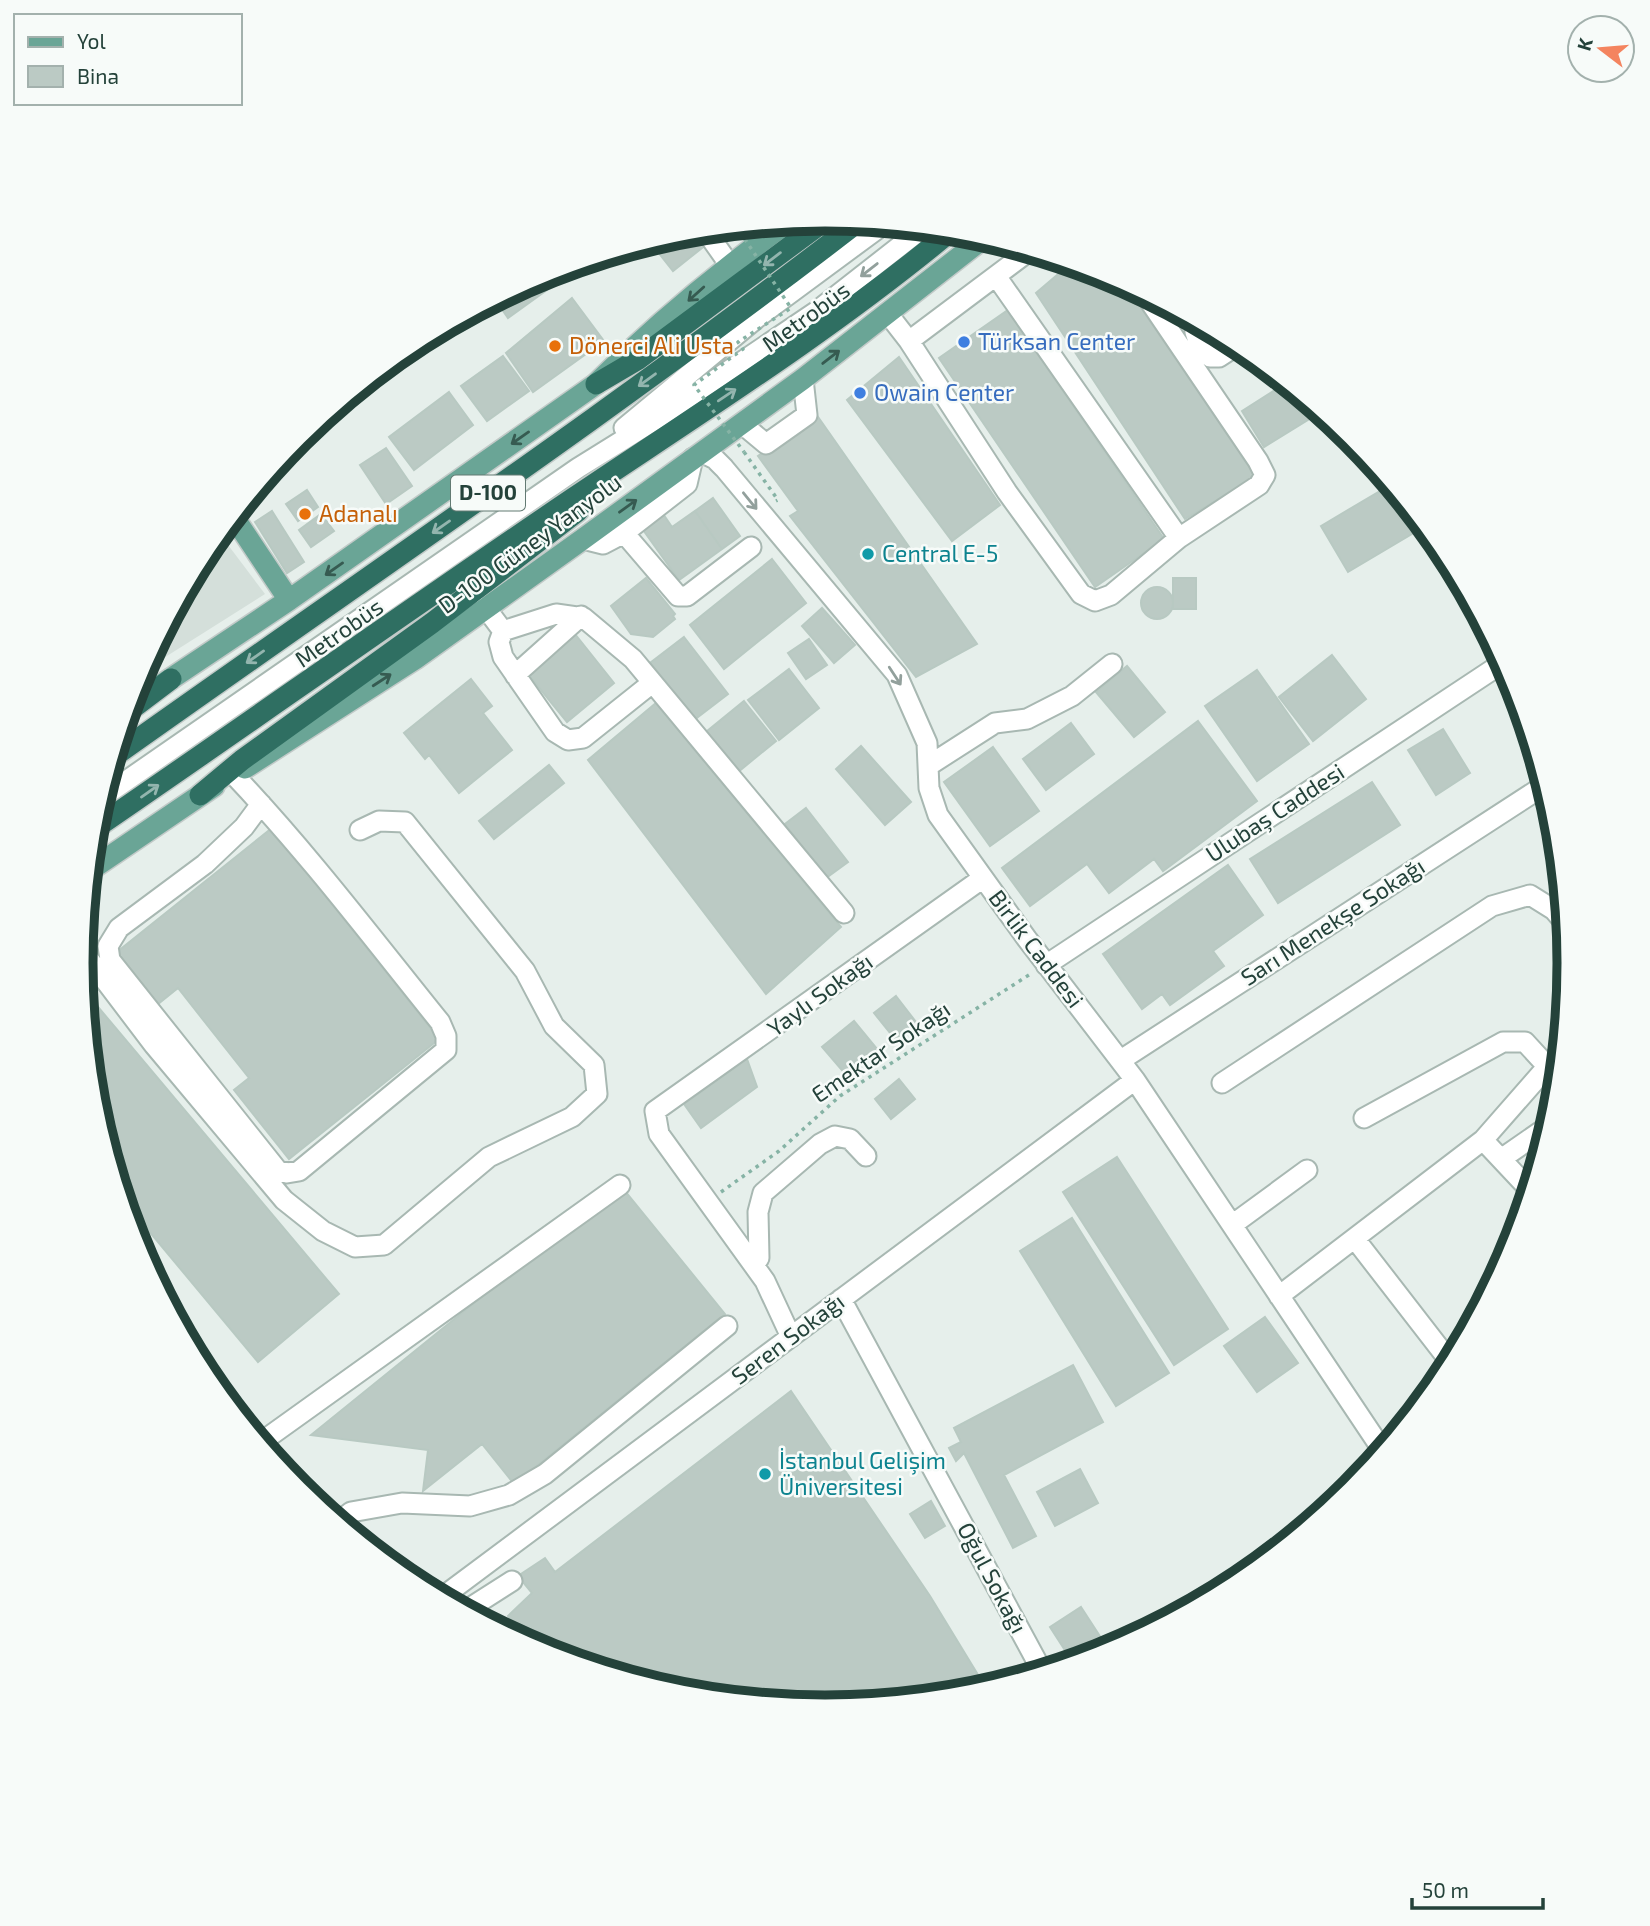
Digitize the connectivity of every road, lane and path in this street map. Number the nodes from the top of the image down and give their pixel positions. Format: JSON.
{"nodes":[{"id":1,"x":810,"y":231,"type":"edge"},
{"id":2,"x":846,"y":231,"type":"edge"},
{"id":3,"x":773,"y":232,"type":"edge"},
{"id":4,"x":873,"y":232,"type":"edge"},
{"id":5,"x":742,"y":236,"type":"edge"},
{"id":6,"x":913,"y":236,"type":"edge"},
{"id":7,"x":712,"y":240,"type":"edge"},
{"id":8,"x":939,"y":240,"type":"edge"},
{"id":9,"x":973,"y":246,"type":"edge"},
{"id":10,"x":1020,"y":258,"type":"edge"},
{"id":11,"x":729,"y":264,"type":"junction"},
{"id":12,"x":996,"y":276,"type":"junction"},
{"id":13,"x":1155,"y":309,"type":"edge"},
{"id":14,"x":888,"y":314,"type":"junction"},
{"id":15,"x":1195,"y":332,"type":"edge"},
{"id":16,"x":909,"y":341,"type":"junction"},
{"id":17,"x":1228,"y":351,"type":"edge"},
{"id":18,"x":803,"y":379,"type":"junction"},
{"id":19,"x":596,"y":384,"type":"junction"},
{"id":20,"x":742,"y":424,"type":"junction"},
{"id":21,"x":670,"y":433,"type":"junction"},
{"id":22,"x":698,"y":456,"type":"junction"},
{"id":23,"x":578,"y":468,"type":"junction"},
{"id":24,"x":771,"y":490,"type":"dead end"},
{"id":25,"x":239,"y":524,"type":"edge"},
{"id":26,"x":624,"y":533,"type":"junction"},
{"id":27,"x":1179,"y":538,"type":"junction"},
{"id":28,"x":583,"y":539,"type":"junction"},
{"id":29,"x":751,"y":547,"type":"dead end"},
{"id":30,"x":289,"y":600,"type":"junction"},
{"id":31,"x":485,"y":607,"type":"junction"},
{"id":32,"x":581,"y":616,"type":"junction"},
{"id":33,"x":503,"y":631,"type":"junction"},
{"id":34,"x":1112,"y":664,"type":"dead end"},
{"id":35,"x":1495,"y":668,"type":"edge"},
{"id":36,"x":515,"y":675,"type":"junction"},
{"id":37,"x":171,"y":679,"type":"junction"},
{"id":38,"x":652,"y":683,"type":"junction"},
{"id":39,"x":143,"y":697,"type":"edge"},
{"id":40,"x":141,"y":702,"type":"edge"},
{"id":41,"x":126,"y":748,"type":"edge"},
{"id":42,"x":928,"y":766,"type":"junction"},
{"id":43,"x":234,"y":775,"type":"junction"},
{"id":44,"x":114,"y":789,"type":"edge"},
{"id":45,"x":1536,"y":791,"type":"edge"},
{"id":46,"x":200,"y":795,"type":"junction"},
{"id":47,"x":261,"y":804,"type":"junction"},
{"id":48,"x":107,"y":821,"type":"edge"},
{"id":49,"x":360,"y":830,"type":"dead end"},
{"id":50,"x":99,"y":866,"type":"edge"},
{"id":51,"x":983,"y":878,"type":"junction"},
{"id":52,"x":1556,"y":912,"type":"edge"},
{"id":53,"x":844,"y":913,"type":"dead end"},
{"id":54,"x":1046,"y":964,"type":"junction"},
{"id":55,"x":93,"y":965,"type":"edge"},
{"id":56,"x":1121,"y":1060,"type":"junction"},
{"id":57,"x":1550,"y":1062,"type":"edge"},
{"id":58,"x":1547,"y":1066,"type":"junction"},
{"id":59,"x":1135,"y":1080,"type":"junction"},
{"id":60,"x":1222,"y":1083,"type":"dead end"},
{"id":61,"x":1364,"y":1118,"type":"dead end"},
{"id":62,"x":1536,"y":1134,"type":"edge"},
{"id":63,"x":1483,"y":1140,"type":"junction"},
{"id":64,"x":866,"y":1156,"type":"dead end"},
{"id":65,"x":1501,"y":1159,"type":"junction"},
{"id":66,"x":1307,"y":1170,"type":"dead end"},
{"id":67,"x":1523,"y":1182,"type":"edge"},
{"id":68,"x":620,"y":1185,"type":"dead end"},
{"id":69,"x":708,"y":1201,"type":"junction"},
{"id":70,"x":1232,"y":1225,"type":"junction"},
{"id":71,"x":1354,"y":1238,"type":"junction"},
{"id":72,"x":754,"y":1265,"type":"junction"},
{"id":73,"x":1279,"y":1296,"type":"junction"},
{"id":74,"x":841,"y":1299,"type":"junction"},
{"id":75,"x":727,"y":1326,"type":"dead end"},
{"id":76,"x":791,"y":1336,"type":"junction"},
{"id":77,"x":1444,"y":1354,"type":"edge"},
{"id":78,"x":267,"y":1438,"type":"edge"},
{"id":79,"x":1378,"y":1444,"type":"edge"},
{"id":80,"x":345,"y":1517,"type":"edge"},
{"id":81,"x":512,"y":1581,"type":"dead end"},
{"id":82,"x":449,"y":1591,"type":"edge"},
{"id":83,"x":474,"y":1605,"type":"edge"},
{"id":84,"x":1038,"y":1663,"type":"edge"}],
"edges":[{"from":1,"to":19,"type":"highway","one_way":true},
{"from":2,"to":41,"type":"highway","number":"D-100","one_way":true},
{"from":3,"to":11,"type":"main road"},
{"from":4,"to":23,"type":"street","name":"Metrobüs"},
{"from":5,"to":24,"type":"path","bridge":true},
{"from":6,"to":23,"type":"street","name":"Metrobüs","one_way":true},
{"from":7,"to":11,"type":"street"},
{"from":21,"to":8,"type":"highway","number":"D-100","one_way":true},
{"from":9,"to":14,"type":"main road","name":"D-100 Güney Yanyolu"},
{"from":10,"to":12,"type":"street"},
{"from":11,"to":19,"type":"main road","one_way":true},
{"from":12,"to":16,"type":"street"},
{"from":12,"to":27,"type":"street"},
{"from":13,"to":27,"type":"street"},
{"from":14,"to":16,"type":"street"},
{"from":18,"to":14,"type":"main road","name":"D-100 Güney Yanyolu","one_way":true},
{"from":15,"to":17,"type":"street"},
{"from":16,"to":27,"type":"street"},
{"from":18,"to":20,"type":"main road","name":"D-100 Güney Yanyolu"},
{"from":18,"to":20,"type":"street"},
{"from":19,"to":30,"type":"main road","one_way":true},
{"from":20,"to":22,"type":"main road","name":"D-100 Güney Yanyolu"},
{"from":21,"to":46,"type":"highway"},
{"from":48,"to":21,"type":"highway","number":"D-100","one_way":true},
{"from":22,"to":26,"type":"street"},
{"from":28,"to":22,"type":"main road","name":"D-100 Güney Yanyolu","one_way":true},
{"from":22,"to":42,"type":"street","name":"Birlik Caddesi","one_way":true},
{"from":23,"to":44,"type":"street","name":"Metrobüs"},
{"from":25,"to":30,"type":"main road"},
{"from":26,"to":28,"type":"street"},
{"from":26,"to":29,"type":"street"},
{"from":28,"to":31,"type":"main road","name":"D-100 Güney Yanyolu"},
{"from":30,"to":37,"type":"main road"},
{"from":31,"to":33,"type":"street"},
{"from":43,"to":31,"type":"main road","name":"D-100 Güney Yanyolu","one_way":true},
{"from":32,"to":33,"type":"street"},
{"from":32,"to":36,"type":"street"},
{"from":32,"to":38,"type":"street"},
{"from":33,"to":36,"type":"street"},
{"from":34,"to":42,"type":"street"},
{"from":35,"to":54,"type":"street","name":"Ulubaş Caddesi"},
{"from":36,"to":38,"type":"street"},
{"from":37,"to":39,"type":"main road"},
{"from":37,"to":40,"type":"highway"},
{"from":38,"to":53,"type":"street"},
{"from":42,"to":51,"type":"street","name":"Birlik Caddesi"},
{"from":43,"to":46,"type":"main road","name":"D-100 Güney Yanyolu"},
{"from":43,"to":47,"type":"street"},
{"from":45,"to":56,"type":"street","name":"Sarı Menekşe Sokağı"},
{"from":46,"to":50,"type":"main road","name":"D-100 Güney Yanyolu"},
{"from":47,"to":47,"type":"street"},
{"from":49,"to":55,"type":"street"},
{"from":51,"to":54,"type":"street","name":"Birlik Caddesi"},
{"from":51,"to":69,"type":"street","name":"Yaylı Sokağı"},
{"from":52,"to":60,"type":"street"},
{"from":54,"to":56,"type":"street","name":"Birlik Caddesi"},
{"from":54,"to":69,"type":"path","name":"Emektar Sokağı"},
{"from":56,"to":59,"type":"street","name":"Birlik Caddesi"},
{"from":57,"to":58,"type":"street"},
{"from":58,"to":61,"type":"street"},
{"from":58,"to":63,"type":"street"},
{"from":59,"to":70,"type":"street","name":"Birlik Caddesi"},
{"from":59,"to":74,"type":"street","name":"Seren Sokağı"},
{"from":62,"to":65,"type":"street"},
{"from":63,"to":65,"type":"street"},
{"from":63,"to":71,"type":"street"},
{"from":64,"to":72,"type":"street"},
{"from":65,"to":67,"type":"street"},
{"from":66,"to":70,"type":"street"},
{"from":68,"to":78,"type":"street"},
{"from":69,"to":72,"type":"street"},
{"from":70,"to":73,"type":"street","name":"Birlik Caddesi"},
{"from":71,"to":73,"type":"street"},
{"from":71,"to":77,"type":"street"},
{"from":72,"to":76,"type":"street"},
{"from":73,"to":79,"type":"street","name":"Birlik Caddesi"},
{"from":74,"to":76,"type":"street","name":"Seren Sokağı"},
{"from":74,"to":84,"type":"street","name":"Oğul Sokağı"},
{"from":75,"to":80,"type":"street"},
{"from":76,"to":82,"type":"street","name":"Seren Sokağı"},
{"from":81,"to":83,"type":"street"}]}
